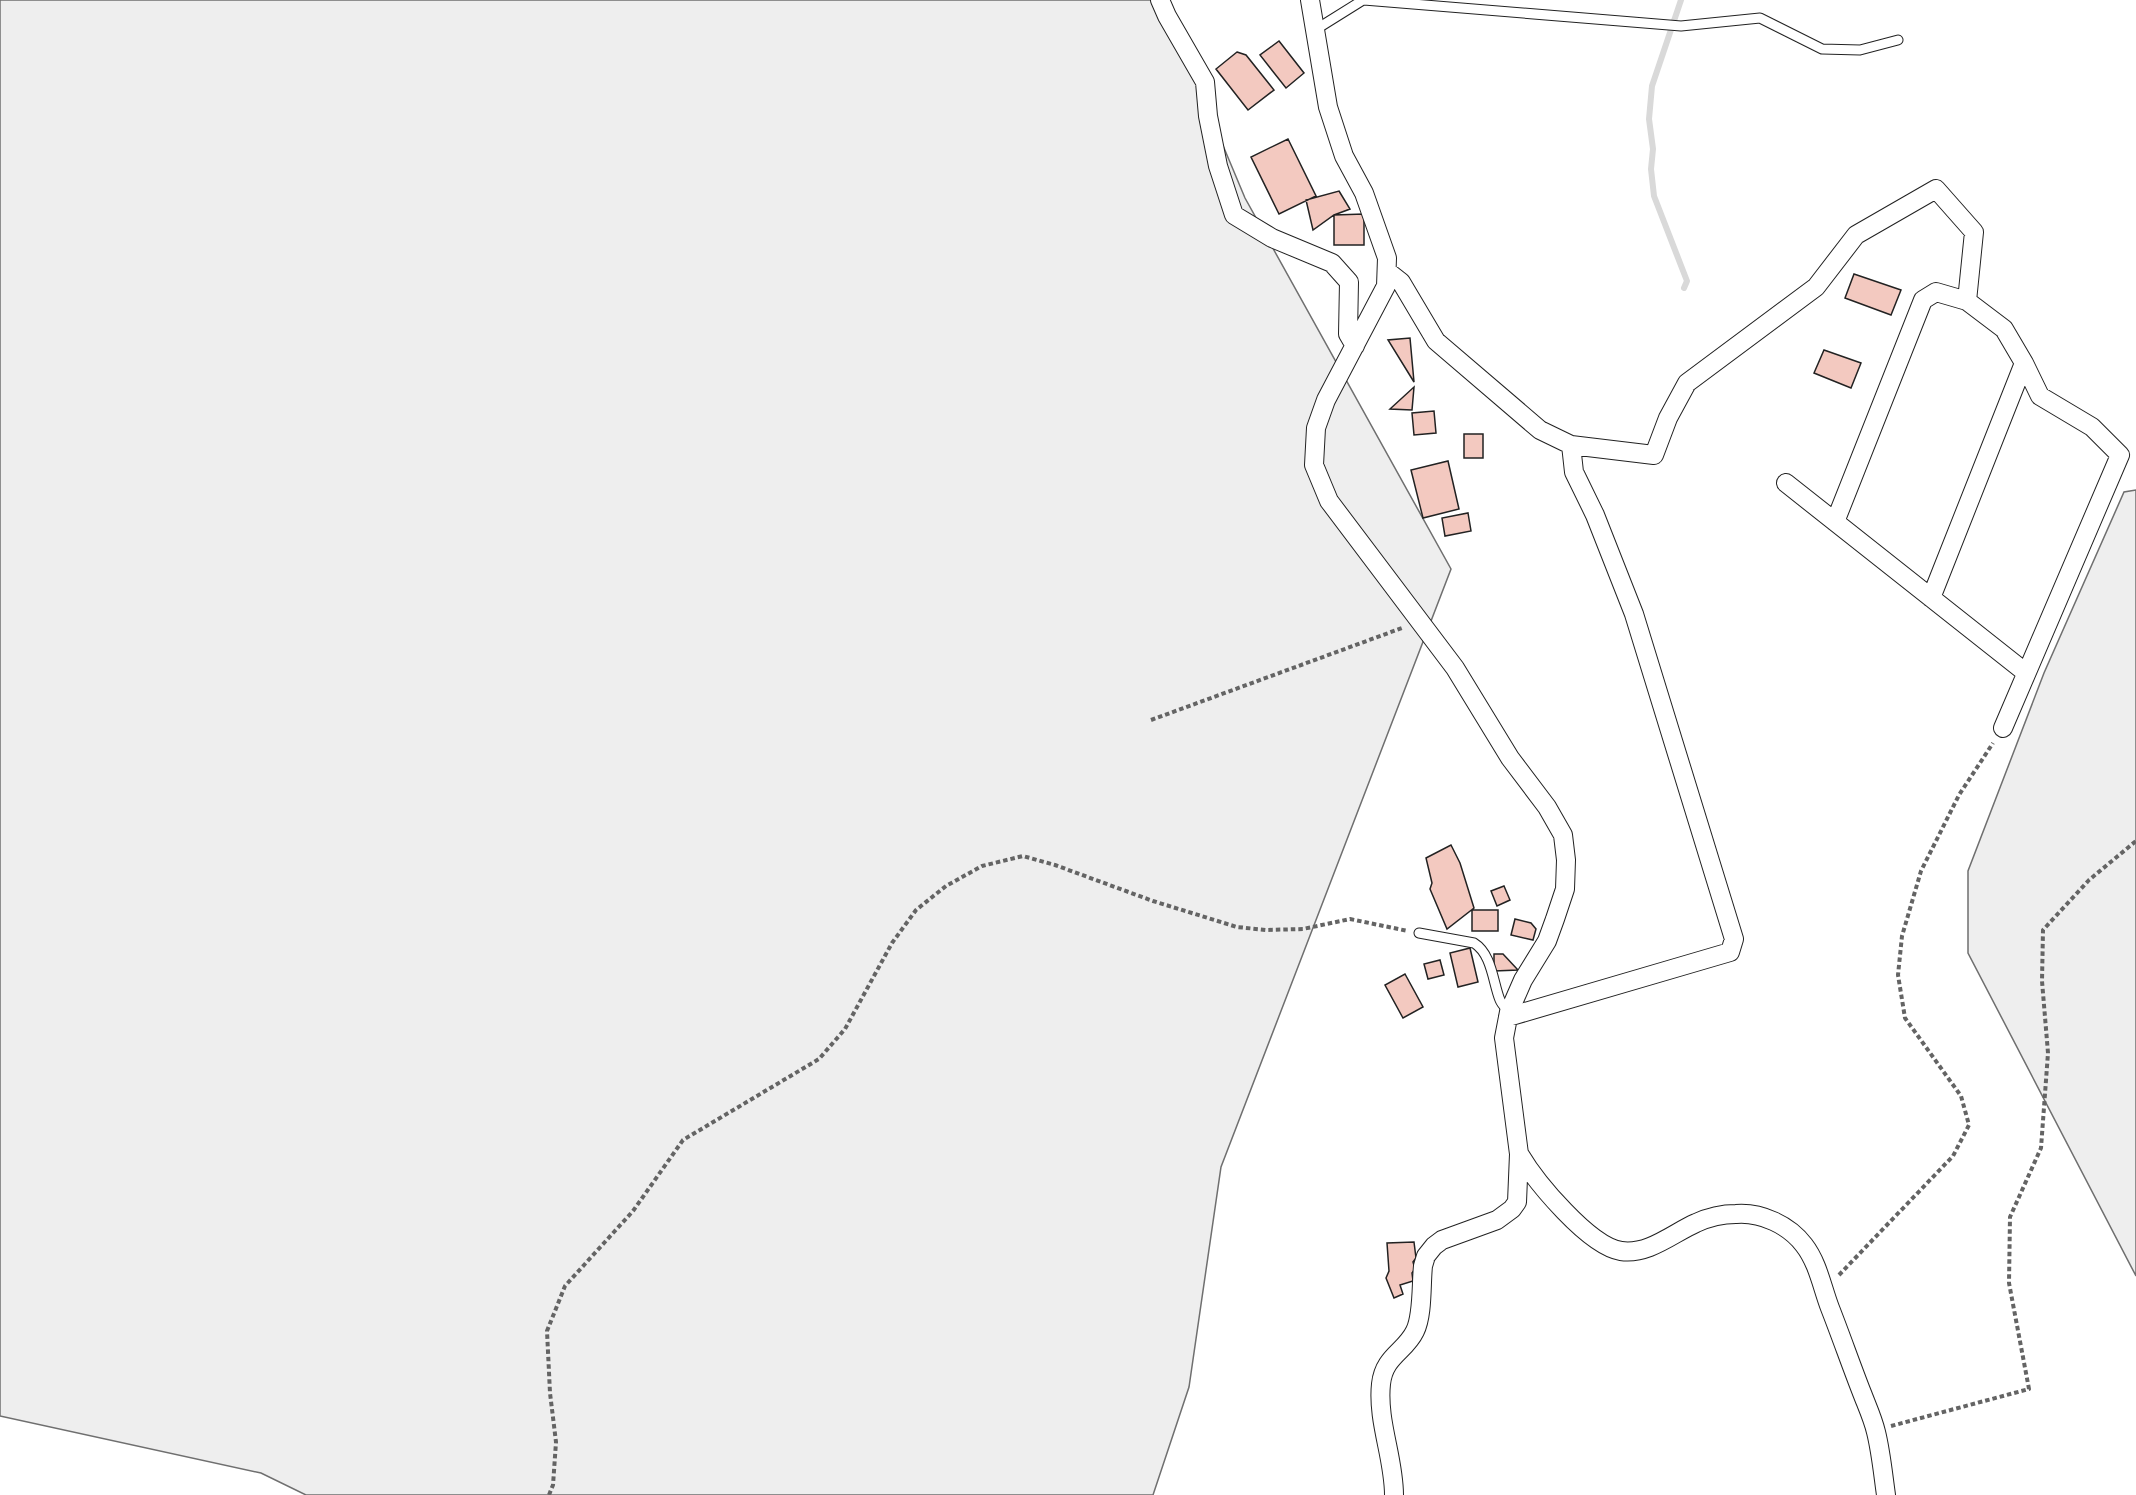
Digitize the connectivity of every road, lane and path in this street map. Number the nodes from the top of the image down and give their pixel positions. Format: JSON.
{"nodes":[{"id":1,"x":1160,"y":0,"type":"edge"},
{"id":2,"x":1310,"y":0,"type":"edge"},
{"id":3,"x":1363,"y":0,"type":"edge"},
{"id":4,"x":1424,"y":3,"type":"edge"},
{"id":5,"x":1315,"y":30,"type":"junction"},
{"id":6,"x":1898,"y":40,"type":"dead end"},
{"id":7,"x":1387,"y":271,"type":"junction"},
{"id":8,"x":1967,"y":301,"type":"junction"},
{"id":9,"x":1355,"y":346,"type":"junction"},
{"id":10,"x":2024,"y":363,"type":"junction"},
{"id":11,"x":1571,"y":444,"type":"junction"},
{"id":12,"x":1786,"y":483,"type":"dead end"},
{"id":13,"x":1834,"y":522,"type":"junction"},
{"id":14,"x":1931,"y":598,"type":"junction"},
{"id":15,"x":1420,"y":622,"type":"junction"},
{"id":16,"x":2025,"y":672,"type":"junction"},
{"id":17,"x":1151,"y":720,"type":"dead end"},
{"id":18,"x":2003,"y":728,"type":"joint"},
{"id":19,"x":2136,"y":841,"type":"edge"},
{"id":20,"x":1419,"y":933,"type":"joint"},
{"id":21,"x":1509,"y":1014,"type":"junction"},
{"id":22,"x":1519,"y":1154,"type":"junction"},
{"id":23,"x":1824,"y":1291,"type":"junction"},
{"id":24,"x":1876,"y":1430,"type":"junction"},
{"id":25,"x":549,"y":1495,"type":"edge"},
{"id":26,"x":1394,"y":1495,"type":"edge"},
{"id":27,"x":1886,"y":1495,"type":"edge"}],
"edges":[{"from":1,"to":9,"type":"street"},
{"from":2,"to":5,"type":"street"},
{"from":3,"to":4,"type":"lane"},
{"from":3,"to":5,"type":"lane"},
{"from":4,"to":6,"type":"lane"},
{"from":5,"to":7,"type":"street"},
{"from":7,"to":9,"type":"street"},
{"from":7,"to":11,"type":"street"},
{"from":8,"to":10,"type":"street"},
{"from":8,"to":11,"type":"street"},
{"from":8,"to":13,"type":"street"},
{"from":9,"to":15,"type":"street"},
{"from":10,"to":14,"type":"street"},
{"from":10,"to":16,"type":"street"},
{"from":11,"to":21,"type":"street"},
{"from":12,"to":13,"type":"street"},
{"from":13,"to":14,"type":"street"},
{"from":14,"to":16,"type":"street"},
{"from":15,"to":17,"type":"path"},
{"from":15,"to":21,"type":"street"},
{"from":16,"to":18,"type":"street"},
{"from":18,"to":23,"type":"path"},
{"from":19,"to":24,"type":"path"},
{"from":20,"to":21,"type":"lane"},
{"from":20,"to":25,"type":"path"},
{"from":21,"to":22,"type":"street"},
{"from":22,"to":23,"type":"street"},
{"from":22,"to":26,"type":"street"},
{"from":23,"to":24,"type":"street"},
{"from":24,"to":27,"type":"street"}]}
